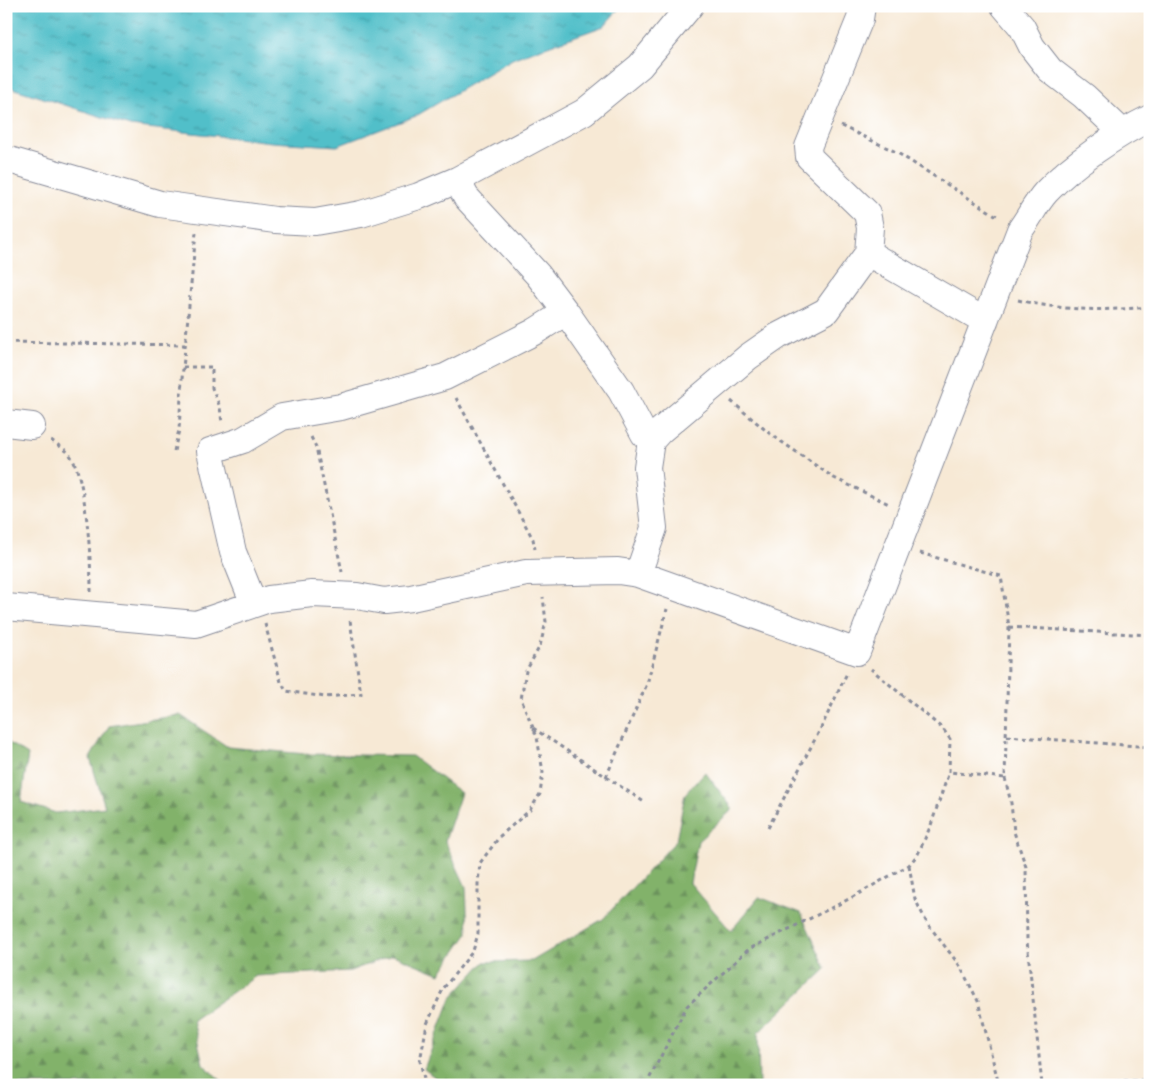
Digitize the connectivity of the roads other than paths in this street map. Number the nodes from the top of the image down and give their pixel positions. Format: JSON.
{"nodes":[{"id":1,"x":690,"y":6,"type":"edge"},
{"id":2,"x":862,"y":6,"type":"edge"},
{"id":3,"x":1004,"y":6,"type":"edge"},
{"id":4,"x":1150,"y":118,"type":"edge"},
{"id":5,"x":1122,"y":132,"type":"junction"},
{"id":6,"x":6,"y":159,"type":"edge"},
{"id":7,"x":457,"y":180,"type":"junction"},
{"id":8,"x":868,"y":253,"type":"junction"},
{"id":9,"x":566,"y":312,"type":"junction"},
{"id":10,"x":985,"y":322,"type":"junction"},
{"id":11,"x":6,"y":423,"type":"edge"},
{"id":12,"x":32,"y":426,"type":"road end"},
{"id":13,"x":651,"y":441,"type":"junction"},
{"id":14,"x":638,"y":574,"type":"junction"},
{"id":15,"x":254,"y":604,"type":"junction"},
{"id":16,"x":6,"y":607,"type":"edge"}],
"edges":[{"from":1,"to":7,"type":"street"},
{"from":2,"to":8,"type":"street"},
{"from":3,"to":5,"type":"street"},
{"from":4,"to":5,"type":"street"},
{"from":5,"to":10,"type":"street"},
{"from":6,"to":7,"type":"street"},
{"from":7,"to":9,"type":"street"},
{"from":8,"to":10,"type":"street"},
{"from":8,"to":13,"type":"street"},
{"from":9,"to":13,"type":"street"},
{"from":9,"to":15,"type":"street"},
{"from":10,"to":14,"type":"street"},
{"from":11,"to":12,"type":"street"},
{"from":13,"to":14,"type":"street"},
{"from":14,"to":15,"type":"street"},
{"from":15,"to":16,"type":"street"}]}
